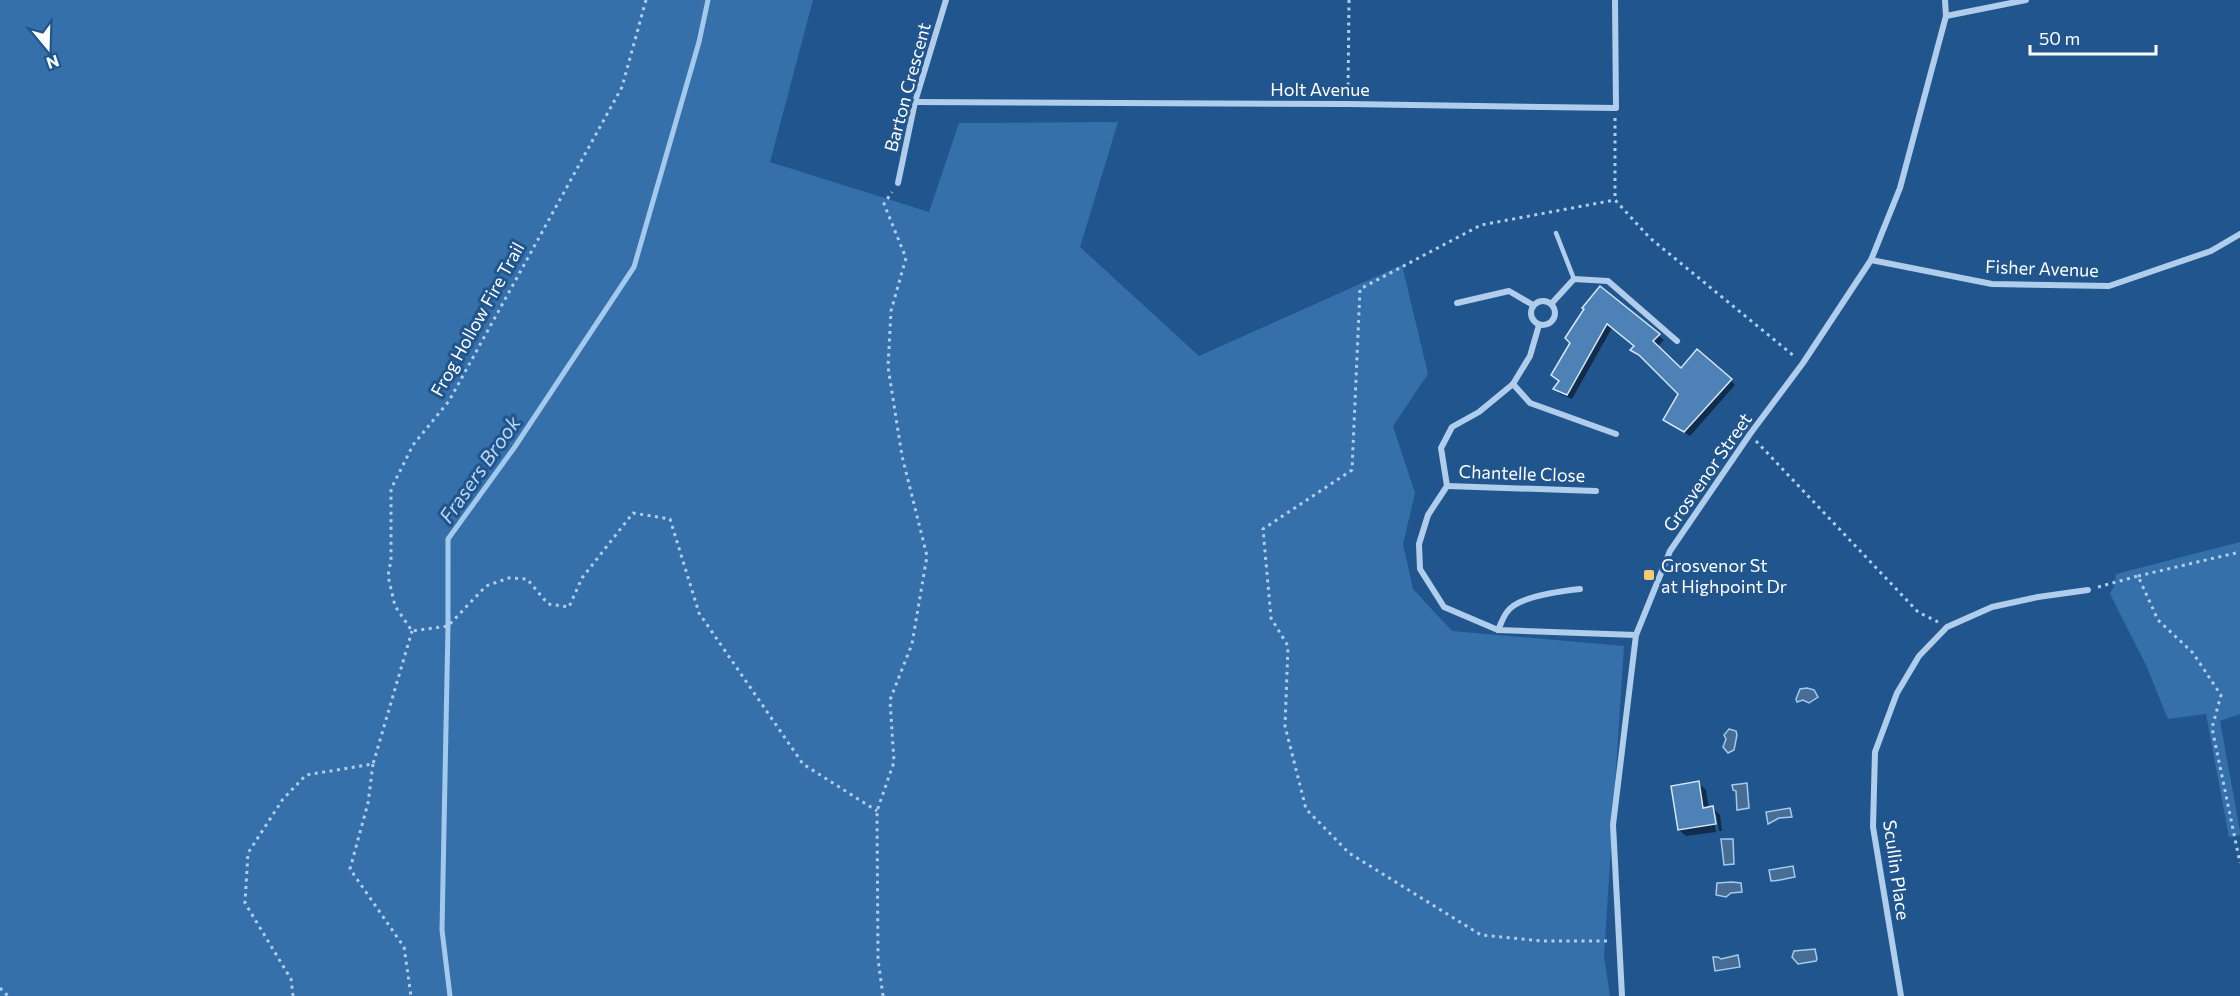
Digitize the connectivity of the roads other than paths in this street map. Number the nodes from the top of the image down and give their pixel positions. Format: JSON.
{"nodes":[{"id":1,"x":946,"y":0,"type":"edge"},
{"id":2,"x":1615,"y":0,"type":"edge"},
{"id":3,"x":1945,"y":0,"type":"edge"},
{"id":4,"x":2026,"y":0,"type":"edge"},
{"id":5,"x":1946,"y":16,"type":"junction"},
{"id":6,"x":915,"y":102,"type":"junction"},
{"id":7,"x":898,"y":183,"type":"road end"},
{"id":8,"x":1556,"y":233,"type":"dead end"},
{"id":9,"x":2240,"y":234,"type":"edge"},
{"id":10,"x":1872,"y":260,"type":"junction"},
{"id":11,"x":1574,"y":279,"type":"junction"},
{"id":12,"x":1458,"y":303,"type":"dead end"},
{"id":13,"x":1552,"y":303,"type":"junction"},
{"id":14,"x":1533,"y":305,"type":"junction"},
{"id":15,"x":1539,"y":325,"type":"junction"},
{"id":16,"x":1677,"y":341,"type":"dead end"},
{"id":17,"x":1513,"y":384,"type":"junction"},
{"id":18,"x":1616,"y":434,"type":"dead end"},
{"id":19,"x":1448,"y":486,"type":"junction"},
{"id":20,"x":1596,"y":491,"type":"dead end"},
{"id":21,"x":1580,"y":589,"type":"dead end"},
{"id":22,"x":2088,"y":590,"type":"road end"},
{"id":23,"x":1498,"y":630,"type":"junction"},
{"id":24,"x":1636,"y":635,"type":"junction"},
{"id":25,"x":1622,"y":996,"type":"edge"},
{"id":26,"x":1901,"y":996,"type":"edge"}],
"edges":[{"from":1,"to":6,"type":"street","name":"Barton Crescent"},
{"from":2,"to":6,"type":"street","name":"Holt Avenue"},
{"from":3,"to":5,"type":"street","name":"Grosvenor Street"},
{"from":4,"to":5,"type":"street"},
{"from":5,"to":10,"type":"street","name":"Grosvenor Street"},
{"from":6,"to":7,"type":"street","name":"Barton Crescent"},
{"from":8,"to":11,"type":"lane"},
{"from":9,"to":10,"type":"street","name":"Fisher Avenue"},
{"from":10,"to":24,"type":"street","name":"Grosvenor Street"},
{"from":11,"to":13,"type":"street"},
{"from":11,"to":16,"type":"street"},
{"from":12,"to":14,"type":"street"},
{"from":13,"to":14,"type":"street"},
{"from":13,"to":15,"type":"street"},
{"from":14,"to":15,"type":"street"},
{"from":15,"to":17,"type":"street"},
{"from":17,"to":18,"type":"street"},
{"from":17,"to":19,"type":"street"},
{"from":19,"to":20,"type":"street","name":"Chantelle Close"},
{"from":19,"to":23,"type":"street"},
{"from":21,"to":23,"type":"street"},
{"from":22,"to":26,"type":"street","name":"Scullin Place"},
{"from":23,"to":24,"type":"street"},
{"from":24,"to":25,"type":"street","name":"Grosvenor Street"}]}
